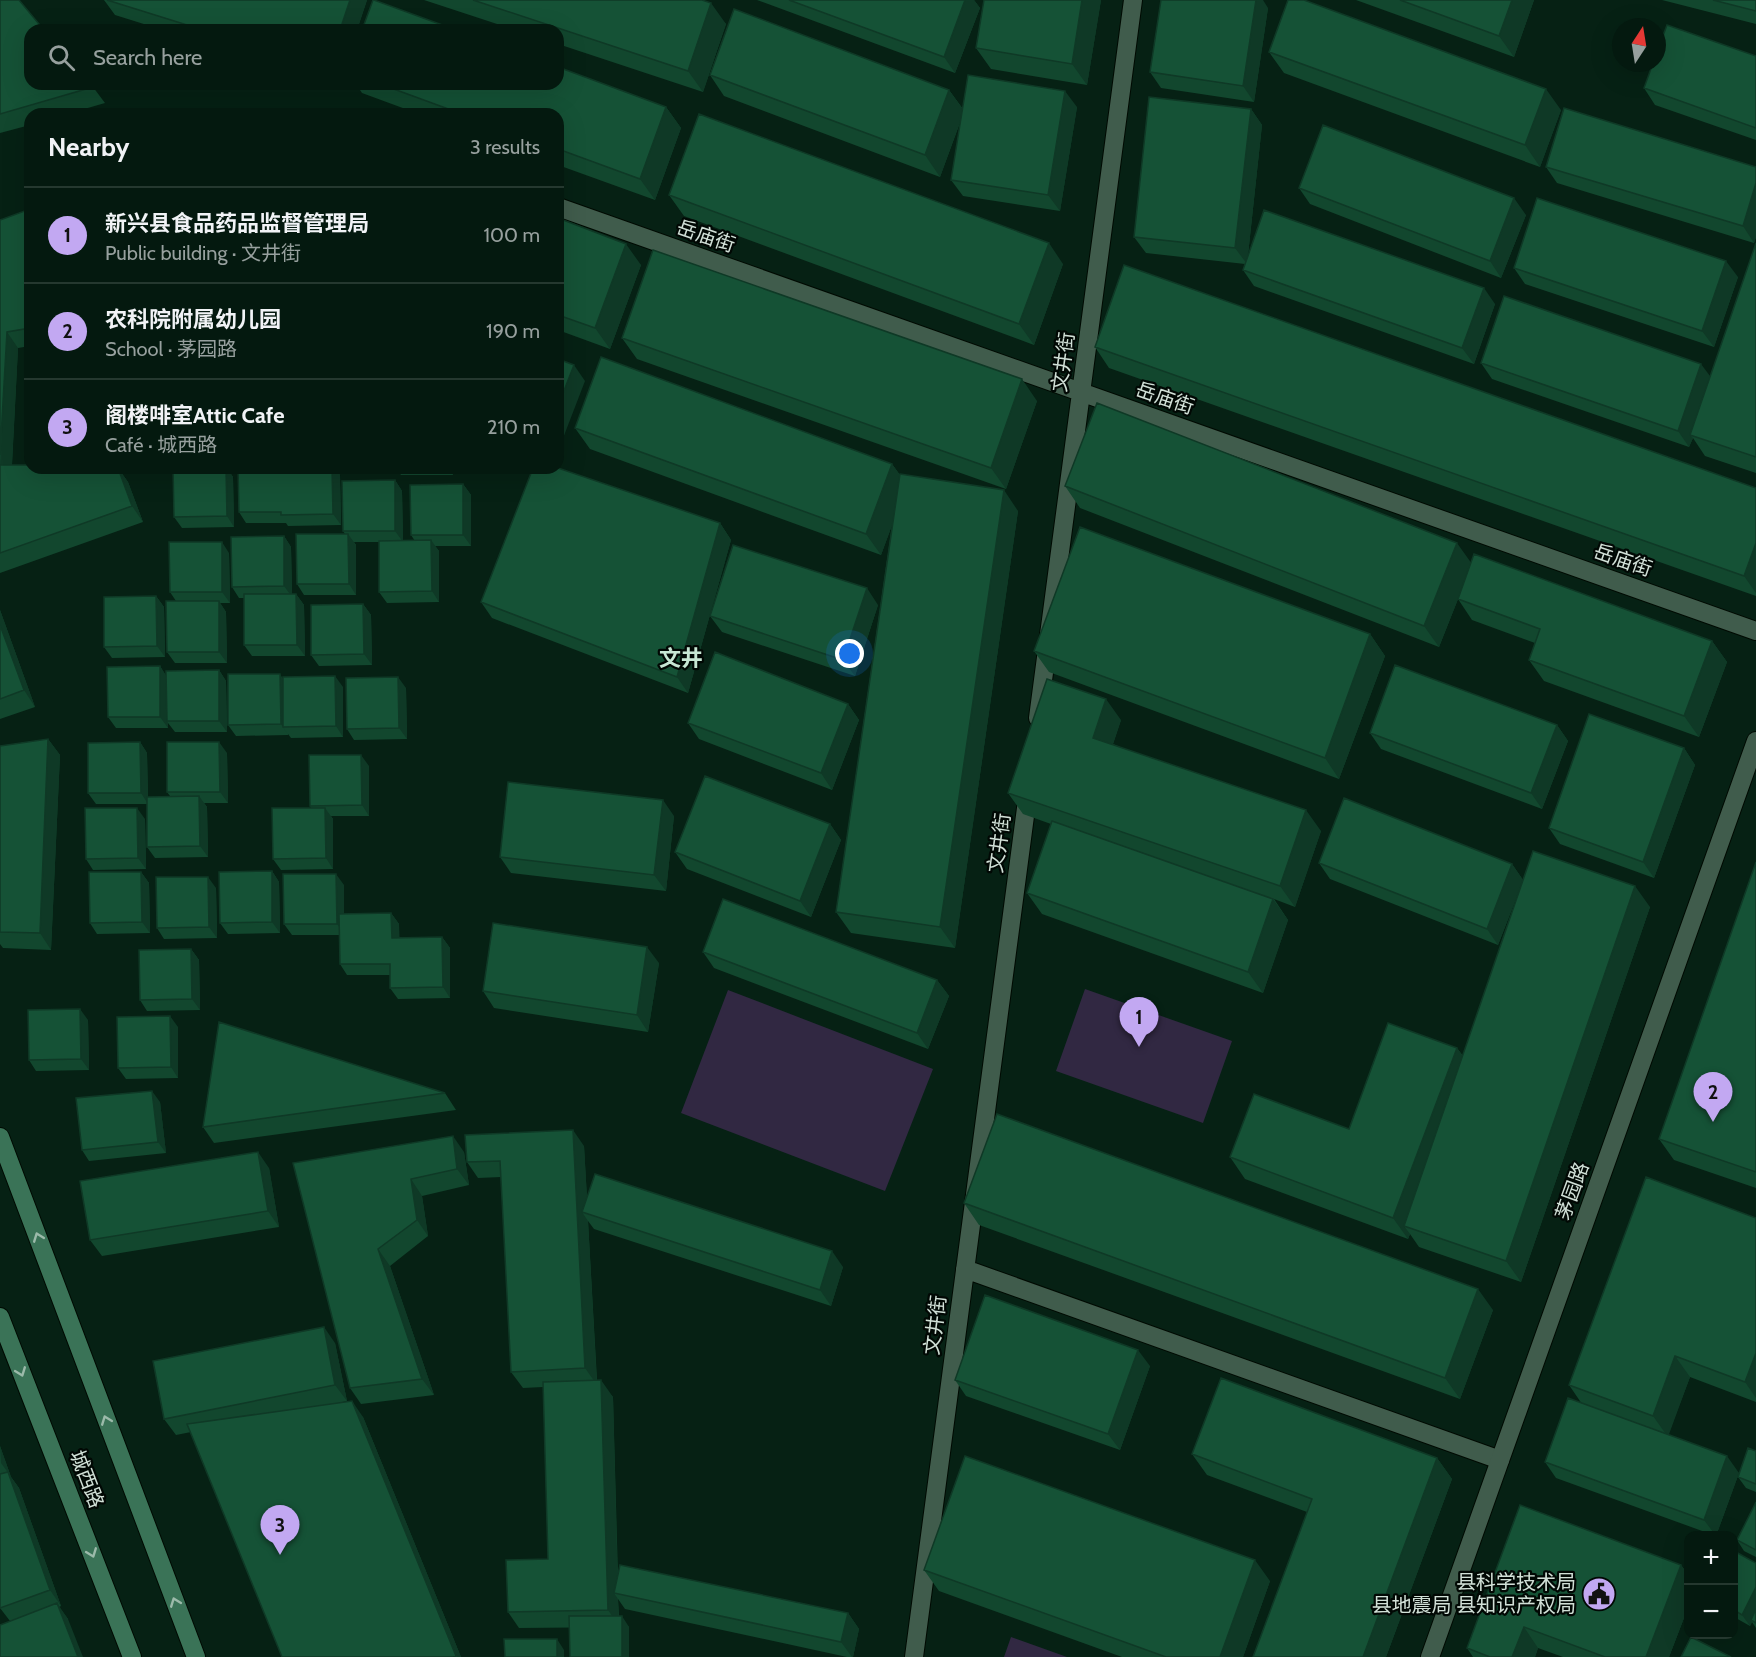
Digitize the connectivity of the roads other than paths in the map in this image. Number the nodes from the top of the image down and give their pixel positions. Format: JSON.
{"nodes":[{"id":1,"x":1133,"y":0,"type":"edge"},
{"id":2,"x":564,"y":209,"type":"edge"},
{"id":3,"x":1081,"y":392,"type":"junction"},
{"id":4,"x":1756,"y":631,"type":"edge"},
{"id":5,"x":1035,"y":739,"type":"edge"},
{"id":6,"x":1756,"y":741,"type":"edge"},
{"id":7,"x":1031,"y":775,"type":"edge"},
{"id":8,"x":0,"y":1137,"type":"edge"},
{"id":9,"x":965,"y":1269,"type":"junction"},
{"id":10,"x":0,"y":1317,"type":"edge"},
{"id":11,"x":1500,"y":1460,"type":"junction"},
{"id":12,"x":132,"y":1657,"type":"edge"},
{"id":13,"x":195,"y":1657,"type":"edge"},
{"id":14,"x":914,"y":1657,"type":"edge"},
{"id":15,"x":1430,"y":1657,"type":"edge"}],
"edges":[{"from":1,"to":3,"type":"street","name":"文井街"},
{"from":2,"to":3,"type":"street","name":"岳庙街"},
{"from":3,"to":4,"type":"street","name":"岳庙街"},
{"from":3,"to":5,"type":"street","name":"文井街"},
{"from":6,"to":11,"type":"street","name":"茅园路"},
{"from":7,"to":9,"type":"street","name":"文井街"},
{"from":13,"to":8,"type":"main road","one_way":true},
{"from":9,"to":11,"type":"street"},
{"from":9,"to":14,"type":"street","name":"文井街"},
{"from":10,"to":12,"type":"main road","name":"城西路","one_way":true},
{"from":11,"to":15,"type":"street","name":"茅园路"}]}
